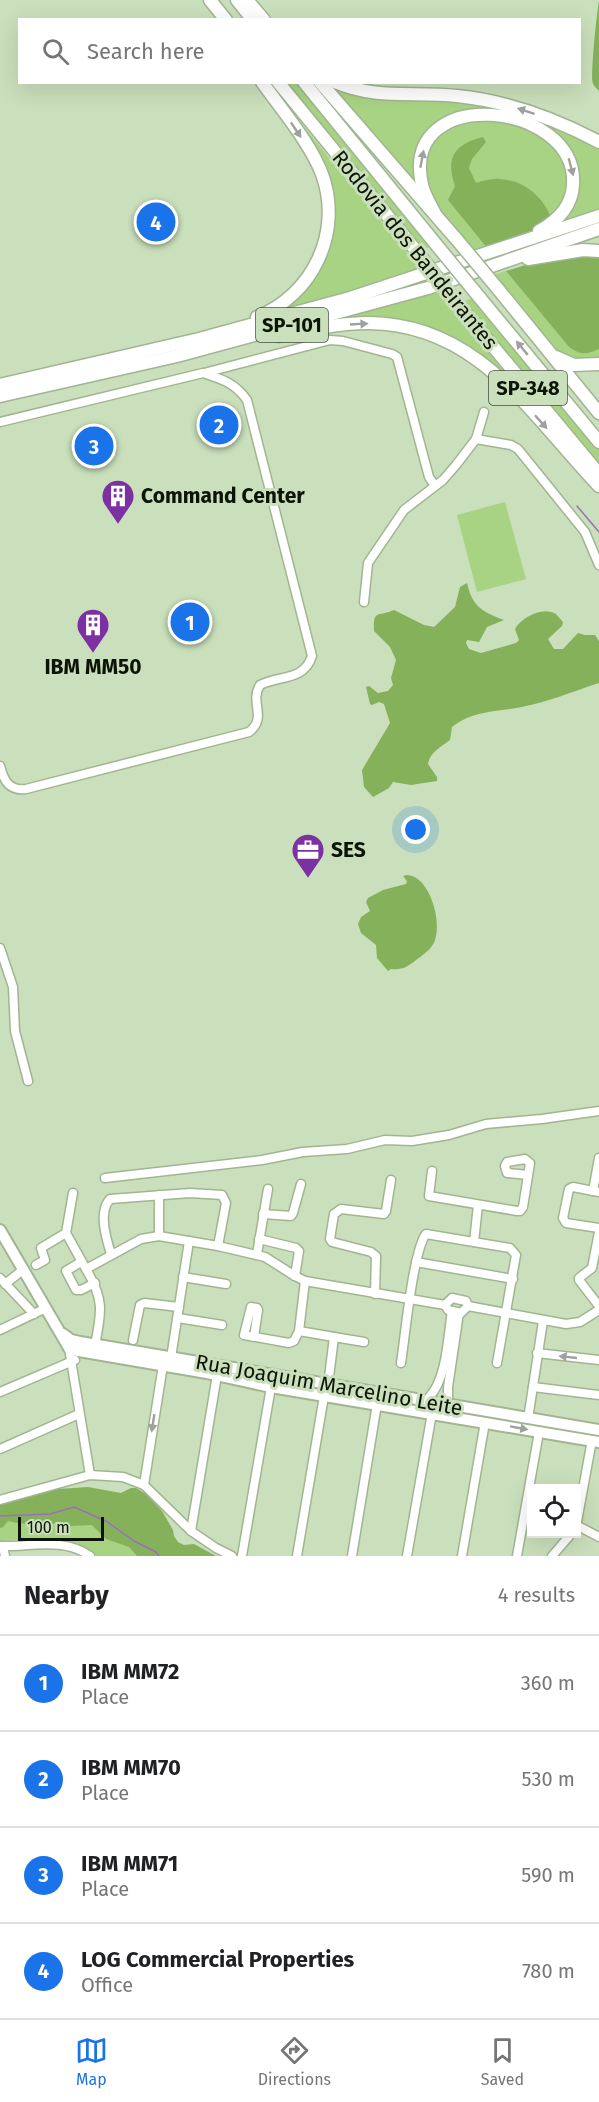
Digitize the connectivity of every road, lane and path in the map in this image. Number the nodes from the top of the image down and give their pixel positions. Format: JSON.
{"nodes":[{"id":1,"x":202,"y":0,"type":"edge"},
{"id":2,"x":210,"y":0,"type":"edge"},
{"id":3,"x":237,"y":0,"type":"edge"},
{"id":4,"x":247,"y":0,"type":"edge"},
{"id":5,"x":216,"y":18,"type":"edge"},
{"id":6,"x":224,"y":18,"type":"edge"},
{"id":7,"x":251,"y":18,"type":"edge"},
{"id":8,"x":262,"y":18,"type":"edge"},
{"id":9,"x":263,"y":84,"type":"edge"},
{"id":10,"x":280,"y":84,"type":"edge"},
{"id":11,"x":306,"y":84,"type":"edge"},
{"id":12,"x":322,"y":84,"type":"edge"},
{"id":13,"x":341,"y":84,"type":"edge"},
{"id":14,"x":599,"y":142,"type":"edge"},
{"id":15,"x":435,"y":214,"type":"junction"},
{"id":16,"x":599,"y":216,"type":"edge"},
{"id":17,"x":599,"y":229,"type":"edge"},
{"id":18,"x":599,"y":251,"type":"edge"},
{"id":19,"x":485,"y":261,"type":"junction"},
{"id":20,"x":199,"y":339,"type":"junction"},
{"id":21,"x":538,"y":339,"type":"junction"},
{"id":22,"x":177,"y":356,"type":"junction"},
{"id":23,"x":599,"y":364,"type":"edge"},
{"id":24,"x":233,"y":366,"type":"junction"},
{"id":25,"x":203,"y":373,"type":"junction"},
{"id":26,"x":229,"y":382,"type":"junction"},
{"id":27,"x":0,"y":385,"type":"edge"},
{"id":28,"x":0,"y":396,"type":"edge"},
{"id":29,"x":484,"y":412,"type":"dead end"},
{"id":30,"x":599,"y":413,"type":"edge"},
{"id":31,"x":0,"y":422,"type":"edge"},
{"id":32,"x":476,"y":439,"type":"junction"},
{"id":33,"x":599,"y":442,"type":"edge"},
{"id":34,"x":599,"y":474,"type":"edge"},
{"id":35,"x":435,"y":486,"type":"junction"},
{"id":36,"x":599,"y":486,"type":"edge"},
{"id":37,"x":599,"y":565,"type":"edge"},
{"id":38,"x":364,"y":602,"type":"dead end"},
{"id":39,"x":0,"y":766,"type":"edge"},
{"id":40,"x":0,"y":948,"type":"edge"},
{"id":41,"x":28,"y":1081,"type":"dead end"},
{"id":42,"x":599,"y":1111,"type":"edge"},
{"id":43,"x":599,"y":1158,"type":"edge"},
{"id":44,"x":432,"y":1171,"type":"dead end"},
{"id":45,"x":528,"y":1175,"type":"dead end"},
{"id":46,"x":105,"y":1178,"type":"dead end"},
{"id":47,"x":392,"y":1180,"type":"dead end"},
{"id":48,"x":301,"y":1184,"type":"dead end"},
{"id":49,"x":268,"y":1189,"type":"dead end"},
{"id":50,"x":596,"y":1191,"type":"edge"},
{"id":51,"x":73,"y":1193,"type":"dead end"},
{"id":52,"x":159,"y":1195,"type":"junction"},
{"id":53,"x":478,"y":1205,"type":"junction"},
{"id":54,"x":263,"y":1214,"type":"junction"},
{"id":55,"x":0,"y":1230,"type":"edge"},
{"id":56,"x":599,"y":1230,"type":"edge"},
{"id":57,"x":66,"y":1233,"type":"junction"},
{"id":58,"x":159,"y":1236,"type":"junction"},
{"id":59,"x":259,"y":1239,"type":"junction"},
{"id":60,"x":189,"y":1240,"type":"junction"},
{"id":61,"x":474,"y":1242,"type":"junction"},
{"id":62,"x":218,"y":1246,"type":"junction"},
{"id":63,"x":111,"y":1254,"type":"junction"},
{"id":64,"x":257,"y":1254,"type":"junction"},
{"id":65,"x":416,"y":1262,"type":"junction"},
{"id":66,"x":36,"y":1265,"type":"dead end"},
{"id":67,"x":83,"y":1265,"type":"junction"},
{"id":68,"x":24,"y":1269,"type":"junction"},
{"id":69,"x":294,"y":1276,"type":"junction"},
{"id":70,"x":183,"y":1277,"type":"junction"},
{"id":71,"x":513,"y":1279,"type":"junction"},
{"id":72,"x":3,"y":1281,"type":"edge"},
{"id":73,"x":305,"y":1281,"type":"junction"},
{"id":74,"x":95,"y":1283,"type":"junction"},
{"id":75,"x":226,"y":1284,"type":"dead end"},
{"id":76,"x":375,"y":1294,"type":"junction"},
{"id":77,"x":411,"y":1299,"type":"junction"},
{"id":78,"x":468,"y":1306,"type":"junction"},
{"id":79,"x":179,"y":1307,"type":"junction"},
{"id":80,"x":46,"y":1308,"type":"junction"},
{"id":81,"x":599,"y":1308,"type":"edge"},
{"id":82,"x":452,"y":1310,"type":"junction"},
{"id":83,"x":34,"y":1314,"type":"junction"},
{"id":84,"x":506,"y":1314,"type":"junction"},
{"id":85,"x":178,"y":1318,"type":"junction"},
{"id":86,"x":543,"y":1321,"type":"junction"},
{"id":87,"x":222,"y":1325,"type":"dead end"},
{"id":88,"x":0,"y":1330,"type":"edge"},
{"id":89,"x":298,"y":1331,"type":"junction"},
{"id":90,"x":61,"y":1332,"type":"junction"},
{"id":91,"x":254,"y":1337,"type":"dead end"},
{"id":92,"x":334,"y":1337,"type":"junction"},
{"id":93,"x":133,"y":1340,"type":"dead end"},
{"id":94,"x":364,"y":1342,"type":"dead end"},
{"id":95,"x":69,"y":1347,"type":"junction"},
{"id":96,"x":91,"y":1349,"type":"junction"},
{"id":97,"x":537,"y":1353,"type":"junction"},
{"id":98,"x":599,"y":1360,"type":"edge"},
{"id":99,"x":167,"y":1362,"type":"junction"},
{"id":100,"x":73,"y":1363,"type":"junction"},
{"id":101,"x":401,"y":1363,"type":"dead end"},
{"id":102,"x":497,"y":1363,"type":"dead end"},
{"id":103,"x":217,"y":1375,"type":"junction"},
{"id":104,"x":287,"y":1384,"type":"junction"},
{"id":105,"x":328,"y":1385,"type":"junction"},
{"id":106,"x":271,"y":1387,"type":"junction"},
{"id":107,"x":533,"y":1387,"type":"junction"},
{"id":108,"x":310,"y":1388,"type":"junction"},
{"id":109,"x":0,"y":1392,"type":"edge"},
{"id":110,"x":599,"y":1395,"type":"edge"},
{"id":111,"x":324,"y":1396,"type":"junction"},
{"id":112,"x":430,"y":1396,"type":"junction"},
{"id":113,"x":448,"y":1398,"type":"junction"},
{"id":114,"x":419,"y":1400,"type":"junction"},
{"id":115,"x":377,"y":1404,"type":"junction"},
{"id":116,"x":459,"y":1408,"type":"junction"},
{"id":117,"x":432,"y":1413,"type":"junction"},
{"id":118,"x":493,"y":1413,"type":"junction"},
{"id":119,"x":79,"y":1414,"type":"junction"},
{"id":120,"x":443,"y":1415,"type":"junction"},
{"id":121,"x":528,"y":1419,"type":"junction"},
{"id":122,"x":485,"y":1422,"type":"junction"},
{"id":123,"x":599,"y":1431,"type":"edge"},
{"id":124,"x":539,"y":1432,"type":"junction"},
{"id":125,"x":596,"y":1441,"type":"edge"},
{"id":126,"x":0,"y":1449,"type":"edge"},
{"id":127,"x":90,"y":1475,"type":"junction"},
{"id":128,"x":144,"y":1485,"type":"junction"},
{"id":129,"x":3,"y":1497,"type":"edge"},
{"id":130,"x":581,"y":1509,"type":"edge"},
{"id":131,"x":581,"y":1529,"type":"edge"},
{"id":132,"x":192,"y":1531,"type":"junction"},
{"id":133,"x":599,"y":1537,"type":"edge"},
{"id":134,"x":567,"y":1538,"type":"edge"},
{"id":135,"x":2,"y":1546,"type":"edge"},
{"id":136,"x":5,"y":1556,"type":"edge"},
{"id":137,"x":90,"y":1556,"type":"edge"},
{"id":138,"x":232,"y":1556,"type":"edge"},
{"id":139,"x":242,"y":1556,"type":"edge"},
{"id":140,"x":297,"y":1556,"type":"edge"},
{"id":141,"x":352,"y":1556,"type":"edge"},
{"id":142,"x":408,"y":1556,"type":"edge"},
{"id":143,"x":462,"y":1556,"type":"edge"},
{"id":144,"x":517,"y":1556,"type":"edge"},
{"id":145,"x":552,"y":1556,"type":"edge"}],
"edges":[{"from":1,"to":5,"type":"highway"},
{"from":2,"to":6,"type":"highway"},
{"from":3,"to":7,"type":"highway"},
{"from":4,"to":8,"type":"highway"},
{"from":9,"to":20,"type":"highway","one_way":true},
{"from":10,"to":34,"type":"highway","name":"Rodovia dos Bandeirantes","number":"SP-348","bridge":true},
{"from":33,"to":11,"type":"highway","name":"Rodovia dos Bandeirantes","number":"SP-348","one_way":true,"bridge":true},
{"from":12,"to":15,"type":"highway"},
{"from":14,"to":13,"type":"highway","one_way":true},
{"from":15,"to":19,"type":"highway","one_way":true},
{"from":15,"to":21,"type":"highway","bridge":true},
{"from":16,"to":19,"type":"highway","number":"SP-101"},
{"from":17,"to":19,"type":"highway","number":"SP-101"},
{"from":18,"to":19,"type":"highway"},
{"from":19,"to":20,"type":"highway","number":"SP-101"},
{"from":19,"to":22,"type":"highway","number":"SP-101"},
{"from":20,"to":27,"type":"highway","number":"SP-101"},
{"from":21,"to":23,"type":"highway"},
{"from":21,"to":30,"type":"highway"},
{"from":22,"to":28,"type":"highway","number":"SP-101"},
{"from":22,"to":36,"type":"highway","one_way":true},
{"from":24,"to":25,"type":"street"},
{"from":24,"to":26,"type":"street"},
{"from":24,"to":35,"type":"street"},
{"from":25,"to":26,"type":"street"},
{"from":25,"to":31,"type":"street"},
{"from":26,"to":39,"type":"street"},
{"from":29,"to":32,"type":"street"},
{"from":32,"to":35,"type":"street"},
{"from":32,"to":37,"type":"street"},
{"from":35,"to":38,"type":"street"},
{"from":40,"to":41,"type":"street"},
{"from":42,"to":46,"type":"street"},
{"from":43,"to":50,"type":"street"},
{"from":44,"to":53,"type":"street"},
{"from":45,"to":53,"type":"street"},
{"from":47,"to":76,"type":"street"},
{"from":48,"to":54,"type":"street"},
{"from":49,"to":54,"type":"street"},
{"from":50,"to":56,"type":"street"},
{"from":51,"to":57,"type":"street"},
{"from":52,"to":58,"type":"street"},
{"from":52,"to":62,"type":"street"},
{"from":52,"to":63,"type":"street"},
{"from":53,"to":61,"type":"street"},
{"from":54,"to":59,"type":"street"},
{"from":55,"to":68,"type":"main road"},
{"from":56,"to":81,"type":"street"},
{"from":57,"to":66,"type":"street"},
{"from":57,"to":67,"type":"street"},
{"from":58,"to":60,"type":"street"},
{"from":58,"to":63,"type":"street"},
{"from":59,"to":64,"type":"street"},
{"from":59,"to":69,"type":"street"},
{"from":60,"to":62,"type":"street"},
{"from":60,"to":70,"type":"street"},
{"from":61,"to":65,"type":"street"},
{"from":61,"to":71,"type":"street"},
{"from":62,"to":64,"type":"street"},
{"from":63,"to":67,"type":"street"},
{"from":64,"to":69,"type":"street"},
{"from":65,"to":71,"type":"street"},
{"from":65,"to":77,"type":"street"},
{"from":67,"to":74,"type":"street"},
{"from":67,"to":74,"type":"street"},
{"from":68,"to":72,"type":"street"},
{"from":68,"to":80,"type":"main road"},
{"from":69,"to":73,"type":"street"},
{"from":70,"to":75,"type":"street"},
{"from":70,"to":79,"type":"street"},
{"from":71,"to":84,"type":"street"},
{"from":72,"to":83,"type":"street"},
{"from":73,"to":76,"type":"street"},
{"from":73,"to":89,"type":"street"},
{"from":74,"to":96,"type":"street"},
{"from":76,"to":77,"type":"street"},
{"from":77,"to":82,"type":"street"},
{"from":77,"to":101,"type":"street"},
{"from":78,"to":82,"type":"street"},
{"from":78,"to":82,"type":"street"},
{"from":78,"to":84,"type":"street"},
{"from":79,"to":85,"type":"street"},
{"from":79,"to":93,"type":"street"},
{"from":80,"to":83,"type":"street"},
{"from":80,"to":90,"type":"main road"},
{"from":81,"to":86,"type":"street"},
{"from":82,"to":112,"type":"street"},
{"from":82,"to":113,"type":"street"},
{"from":83,"to":88,"type":"street"},
{"from":84,"to":86,"type":"street"},
{"from":84,"to":102,"type":"street"},
{"from":85,"to":87,"type":"street"},
{"from":85,"to":99,"type":"street"},
{"from":86,"to":97,"type":"street"},
{"from":89,"to":91,"type":"street"},
{"from":89,"to":92,"type":"street"},
{"from":90,"to":95,"type":"main road"},
{"from":90,"to":96,"type":"main road","name":"Rua Joaquim Marcelino Leite"},
{"from":92,"to":94,"type":"street"},
{"from":92,"to":105,"type":"street"},
{"from":95,"to":96,"type":"main road","name":"Rua Joaquim Marcelino Leite"},
{"from":95,"to":100,"type":"street"},
{"from":96,"to":99,"type":"main road","name":"Rua Joaquim Marcelino Leite"},
{"from":96,"to":100,"type":"street"},
{"from":98,"to":97,"type":"street","one_way":true},
{"from":97,"to":107,"type":"street"},
{"from":99,"to":103,"type":"main road","name":"Rua Joaquim Marcelino Leite"},
{"from":99,"to":104,"type":"main road","name":"Rua Joaquim Marcelino Leite"},
{"from":99,"to":128,"type":"street","one_way":true},
{"from":100,"to":109,"type":"street"},
{"from":100,"to":119,"type":"street"},
{"from":103,"to":106,"type":"main road","name":"Rua Joaquim Marcelino Leite"},
{"from":103,"to":132,"type":"street"},
{"from":104,"to":106,"type":"main road","name":"Rua Joaquim Marcelino Leite"},
{"from":104,"to":108,"type":"main road","name":"Rua Joaquim Marcelino Leite"},
{"from":105,"to":108,"type":"main road","name":"Rua Joaquim Marcelino Leite"},
{"from":105,"to":114,"type":"main road","name":"Rua Joaquim Marcelino Leite"},
{"from":106,"to":139,"type":"street"},
{"from":107,"to":110,"type":"street"},
{"from":107,"to":121,"type":"street"},
{"from":108,"to":111,"type":"main road","name":"Rua Joaquim Marcelino Leite"},
{"from":111,"to":115,"type":"main road","name":"Rua Joaquim Marcelino Leite"},
{"from":111,"to":140,"type":"street"},
{"from":112,"to":113,"type":"street"},
{"from":112,"to":114,"type":"street"},
{"from":113,"to":116,"type":"street"},
{"from":114,"to":115,"type":"main road"},
{"from":114,"to":116,"type":"main road","name":"Rua Joaquim Marcelino Leite"},
{"from":115,"to":117,"type":"main road","name":"Rua Joaquim Marcelino Leite"},
{"from":115,"to":141,"type":"street"},
{"from":116,"to":118,"type":"main road","name":"Rua Joaquim Marcelino Leite"},
{"from":117,"to":120,"type":"main road","name":"Rua Joaquim Marcelino Leite"},
{"from":117,"to":142,"type":"street"},
{"from":118,"to":120,"type":"main road"},
{"from":118,"to":121,"type":"main road","name":"Rua Joaquim Marcelino Leite"},
{"from":119,"to":126,"type":"street"},
{"from":119,"to":127,"type":"street"},
{"from":120,"to":122,"type":"main road","name":"Rua Joaquim Marcelino Leite"},
{"from":121,"to":123,"type":"main road","name":"Rua Joaquim Marcelino Leite"},
{"from":122,"to":124,"type":"main road","name":"Rua Joaquim Marcelino Leite","one_way":true},
{"from":122,"to":143,"type":"street"},
{"from":124,"to":125,"type":"main road","name":"Rua Joaquim Marcelino Leite"},
{"from":124,"to":144,"type":"street"},
{"from":125,"to":130,"type":"street"},
{"from":127,"to":128,"type":"street"},
{"from":127,"to":129,"type":"street"},
{"from":128,"to":132,"type":"street"},
{"from":131,"to":133,"type":"street"},
{"from":132,"to":138,"type":"street"},
{"from":134,"to":145,"type":"street"},
{"from":135,"to":136,"type":"street"},
{"from":135,"to":137,"type":"street"}]}
